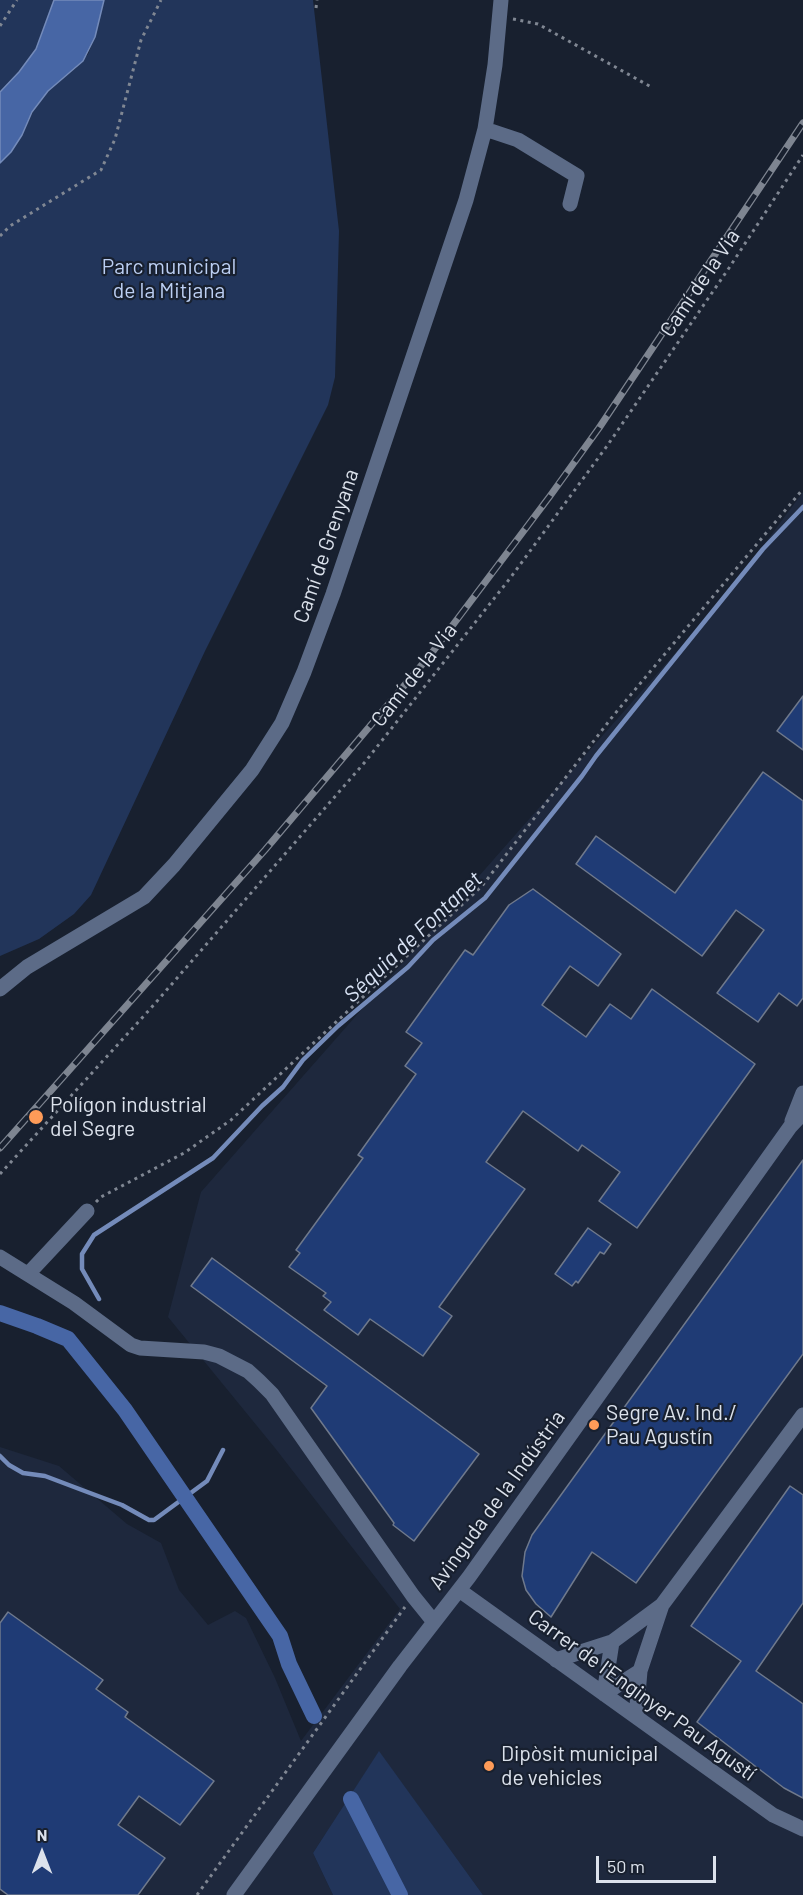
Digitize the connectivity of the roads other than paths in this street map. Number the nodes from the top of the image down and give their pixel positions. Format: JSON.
{"nodes":[{"id":1,"x":501,"y":0,"type":"edge"},
{"id":2,"x":485,"y":129,"type":"junction"},
{"id":3,"x":570,"y":204,"type":"dead end"},
{"id":4,"x":0,"y":989,"type":"edge"},
{"id":5,"x":803,"y":1093,"type":"edge"},
{"id":6,"x":803,"y":1113,"type":"edge"},
{"id":7,"x":790,"y":1127,"type":"junction"},
{"id":8,"x":87,"y":1212,"type":"road end"},
{"id":9,"x":0,"y":1257,"type":"edge"},
{"id":10,"x":28,"y":1274,"type":"junction"},
{"id":11,"x":803,"y":1415,"type":"edge"},
{"id":12,"x":459,"y":1590,"type":"junction"},
{"id":13,"x":662,"y":1605,"type":"junction"},
{"id":14,"x":434,"y":1622,"type":"junction"},
{"id":15,"x":625,"y":1631,"type":"junction"},
{"id":16,"x":612,"y":1641,"type":"junction"},
{"id":17,"x":649,"y":1645,"type":"junction"},
{"id":18,"x":556,"y":1660,"type":"junction"},
{"id":19,"x":640,"y":1671,"type":"junction"},
{"id":20,"x":604,"y":1694,"type":"junction"},
{"id":21,"x":636,"y":1717,"type":"junction"},
{"id":22,"x":803,"y":1829,"type":"edge"},
{"id":23,"x":234,"y":1895,"type":"edge"}],
"edges":[{"from":1,"to":2,"type":"street","name":"Camí de Grenyana"},
{"from":2,"to":3,"type":"street"},
{"from":2,"to":4,"type":"street","name":"Camí de Grenyana"},
{"from":5,"to":7,"type":"street","name":"Avinguda de la Indústria"},
{"from":6,"to":7,"type":"street","name":"Avinguda de la Indústria"},
{"from":7,"to":12,"type":"street","name":"Avinguda de la Indústria"},
{"from":8,"to":10,"type":"street"},
{"from":9,"to":10,"type":"street"},
{"from":10,"to":14,"type":"street"},
{"from":11,"to":13,"type":"street"},
{"from":12,"to":14,"type":"street","name":"Avinguda de la Indústria"},
{"from":12,"to":18,"type":"street","name":"Carrer de l'Enginyer Pau Agustí"},
{"from":13,"to":15,"type":"street"},
{"from":13,"to":17,"type":"street"},
{"from":14,"to":23,"type":"street","name":"Avinguda de la Indústria"},
{"from":15,"to":16,"type":"street"},
{"from":15,"to":17,"type":"street"},
{"from":16,"to":18,"type":"street"},
{"from":16,"to":20,"type":"street"},
{"from":17,"to":19,"type":"street"},
{"from":18,"to":20,"type":"street","name":"Carrer de l'Enginyer Pau Agustí"},
{"from":19,"to":20,"type":"street"},
{"from":19,"to":21,"type":"street"},
{"from":20,"to":21,"type":"street","name":"Carrer de l'Enginyer Pau Agustí"},
{"from":21,"to":22,"type":"street","name":"Carrer de l'Enginyer Pau Agustí"}]}
